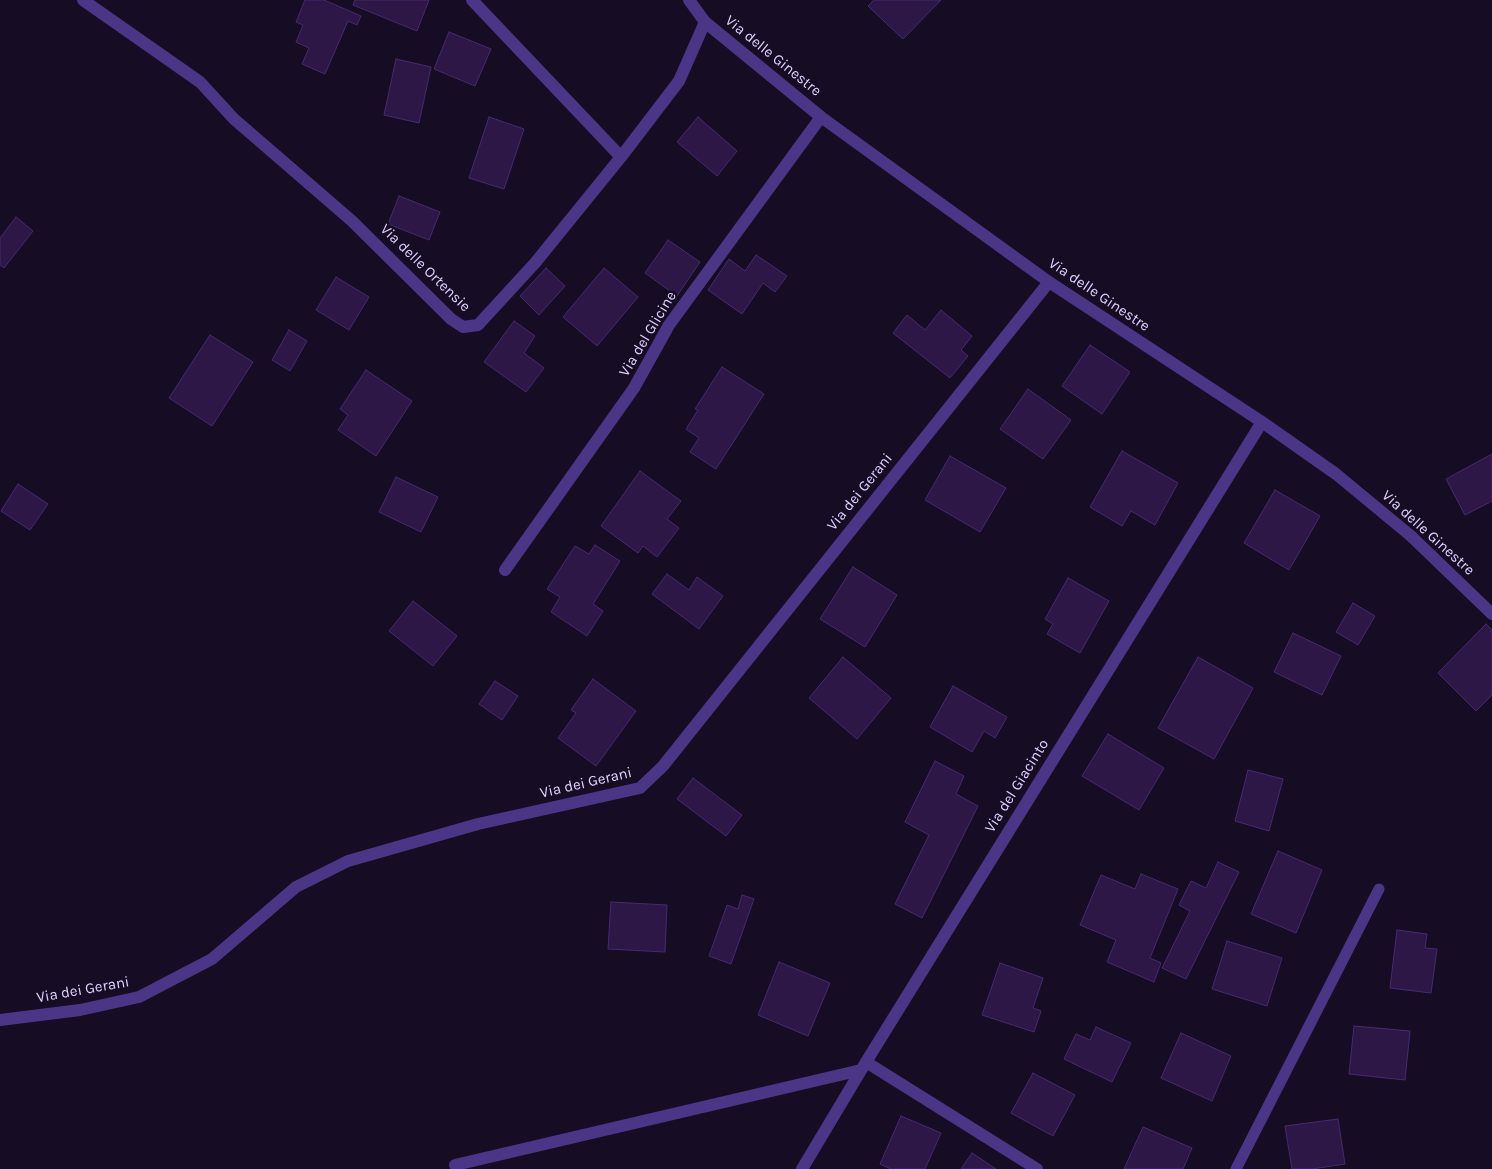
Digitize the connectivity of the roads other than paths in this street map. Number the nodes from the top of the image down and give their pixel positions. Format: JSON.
{"nodes":[{"id":1,"x":83,"y":0,"type":"edge"},
{"id":2,"x":472,"y":0,"type":"edge"},
{"id":3,"x":689,"y":0,"type":"edge"},
{"id":4,"x":705,"y":22,"type":"junction"},
{"id":5,"x":821,"y":117,"type":"junction"},
{"id":6,"x":621,"y":157,"type":"junction"},
{"id":7,"x":1049,"y":282,"type":"junction"},
{"id":8,"x":1262,"y":422,"type":"junction"},
{"id":9,"x":505,"y":570,"type":"dead end"},
{"id":10,"x":1492,"y":614,"type":"edge"},
{"id":11,"x":1378,"y":889,"type":"dead end"},
{"id":12,"x":0,"y":1020,"type":"edge"},
{"id":13,"x":864,"y":1066,"type":"junction"},
{"id":14,"x":455,"y":1165,"type":"dead end"},
{"id":15,"x":802,"y":1169,"type":"edge"},
{"id":16,"x":1037,"y":1169,"type":"edge"},
{"id":17,"x":1236,"y":1169,"type":"edge"}],
"edges":[{"from":1,"to":6,"type":"street","name":"Via delle Ortensie"},
{"from":2,"to":6,"type":"street"},
{"from":3,"to":4,"type":"street","name":"Via delle Ginestre"},
{"from":4,"to":5,"type":"street","name":"Via delle Ginestre"},
{"from":4,"to":6,"type":"street","name":"Via delle Ortensie"},
{"from":5,"to":7,"type":"street","name":"Via delle Ginestre"},
{"from":5,"to":9,"type":"street","name":"Via del Glicine"},
{"from":7,"to":8,"type":"street","name":"Via delle Ginestre"},
{"from":7,"to":12,"type":"street","name":"Via dei Gerani"},
{"from":8,"to":10,"type":"street","name":"Via delle Ginestre"},
{"from":8,"to":13,"type":"street","name":"Via del Giacinto"},
{"from":11,"to":17,"type":"lane"},
{"from":13,"to":14,"type":"street"},
{"from":13,"to":15,"type":"street","name":"Via del Giacinto"},
{"from":13,"to":16,"type":"street"}]}
